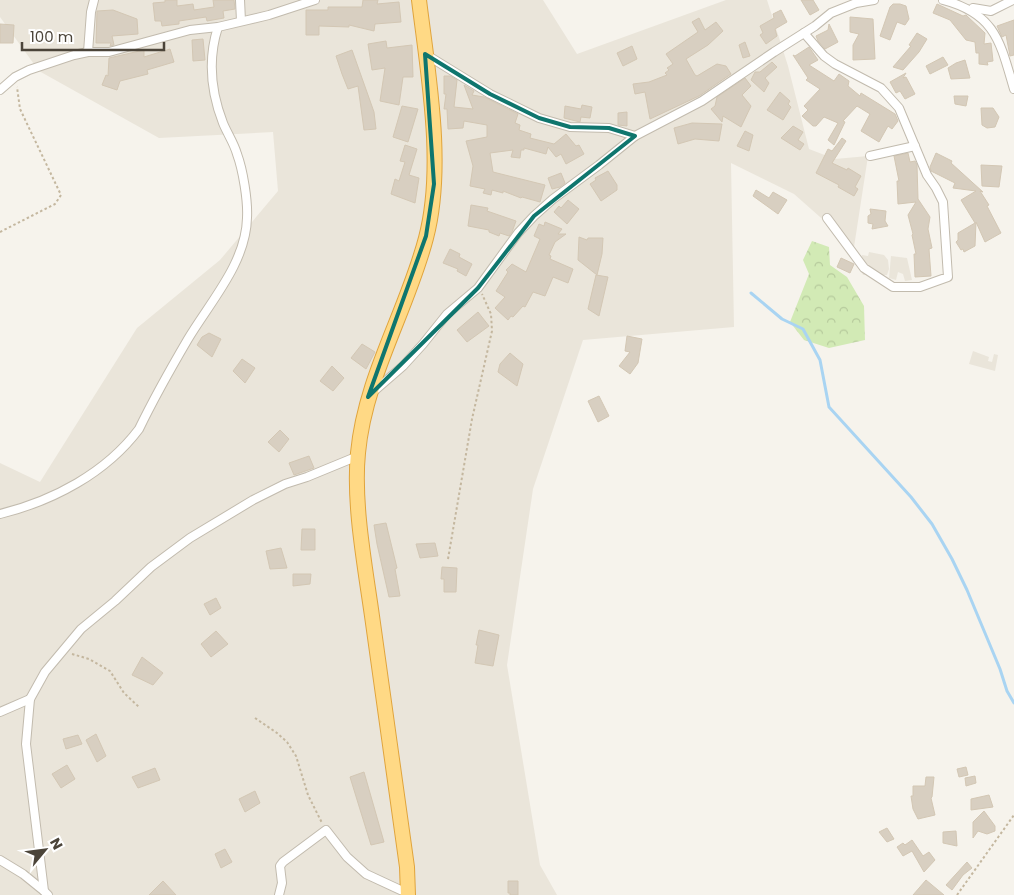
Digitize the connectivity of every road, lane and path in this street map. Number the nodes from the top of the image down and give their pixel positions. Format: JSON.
{"nodes":[{"id":1,"x":94,"y":0,"type":"edge"},
{"id":2,"x":240,"y":0,"type":"edge"},
{"id":3,"x":315,"y":0,"type":"edge"},
{"id":4,"x":419,"y":0,"type":"edge"},
{"id":5,"x":874,"y":0,"type":"edge"},
{"id":6,"x":944,"y":0,"type":"edge"},
{"id":7,"x":1013,"y":0,"type":"edge"},
{"id":8,"x":966,"y":7,"type":"junction"},
{"id":9,"x":241,"y":21,"type":"junction"},
{"id":10,"x":218,"y":27,"type":"junction"},
{"id":11,"x":804,"y":34,"type":"junction"},
{"id":12,"x":88,"y":52,"type":"junction"},
{"id":13,"x":425,"y":54,"type":"junction"},
{"id":14,"x":15,"y":77,"type":"junction"},
{"id":15,"x":1014,"y":89,"type":"edge"},
{"id":16,"x":0,"y":90,"type":"edge"},
{"id":17,"x":635,"y":136,"type":"junction"},
{"id":18,"x":915,"y":146,"type":"junction"},
{"id":19,"x":870,"y":156,"type":"dead end"},
{"id":20,"x":828,"y":218,"type":"dead end"},
{"id":21,"x":0,"y":232,"type":"edge"},
{"id":22,"x":478,"y":288,"type":"junction"},
{"id":23,"x":368,"y":397,"type":"junction"},
{"id":24,"x":358,"y":456,"type":"junction"},
{"id":25,"x":0,"y":514,"type":"edge"},
{"id":26,"x":448,"y":559,"type":"dead end"},
{"id":27,"x":62,"y":651,"type":"junction"},
{"id":28,"x":30,"y":699,"type":"junction"},
{"id":29,"x":140,"y":708,"type":"dead end"},
{"id":30,"x":0,"y":712,"type":"edge"},
{"id":31,"x":255,"y":718,"type":"dead end"},
{"id":32,"x":1014,"y":815,"type":"edge"},
{"id":33,"x":326,"y":830,"type":"junction"},
{"id":34,"x":0,"y":860,"type":"edge"},
{"id":35,"x":46,"y":893,"type":"edge"},
{"id":36,"x":279,"y":895,"type":"edge"},
{"id":37,"x":410,"y":895,"type":"edge"},
{"id":38,"x":957,"y":895,"type":"edge"}],
"edges":[{"from":1,"to":12,"type":"street"},
{"from":2,"to":9,"type":"street"},
{"from":3,"to":9,"type":"street"},
{"from":4,"to":13,"type":"highway"},
{"from":5,"to":11,"type":"street"},
{"from":6,"to":8,"type":"street"},
{"from":7,"to":8,"type":"street"},
{"from":8,"to":15,"type":"street"},
{"from":9,"to":10,"type":"street"},
{"from":10,"to":12,"type":"street"},
{"from":10,"to":25,"type":"street"},
{"from":11,"to":17,"type":"street"},
{"from":11,"to":18,"type":"street"},
{"from":12,"to":14,"type":"street"},
{"from":13,"to":17,"type":"street"},
{"from":13,"to":23,"type":"highway"},
{"from":14,"to":16,"type":"street"},
{"from":14,"to":21,"type":"path"},
{"from":17,"to":22,"type":"street"},
{"from":18,"to":19,"type":"street"},
{"from":18,"to":20,"type":"street"},
{"from":22,"to":23,"type":"street"},
{"from":22,"to":26,"type":"path"},
{"from":23,"to":24,"type":"highway"},
{"from":24,"to":27,"type":"street"},
{"from":24,"to":37,"type":"highway"},
{"from":27,"to":28,"type":"street"},
{"from":27,"to":29,"type":"path"},
{"from":28,"to":30,"type":"street"},
{"from":28,"to":35,"type":"street"},
{"from":31,"to":33,"type":"path"},
{"from":32,"to":38,"type":"path"},
{"from":33,"to":36,"type":"street"},
{"from":33,"to":37,"type":"street"},
{"from":34,"to":35,"type":"street"}]}
